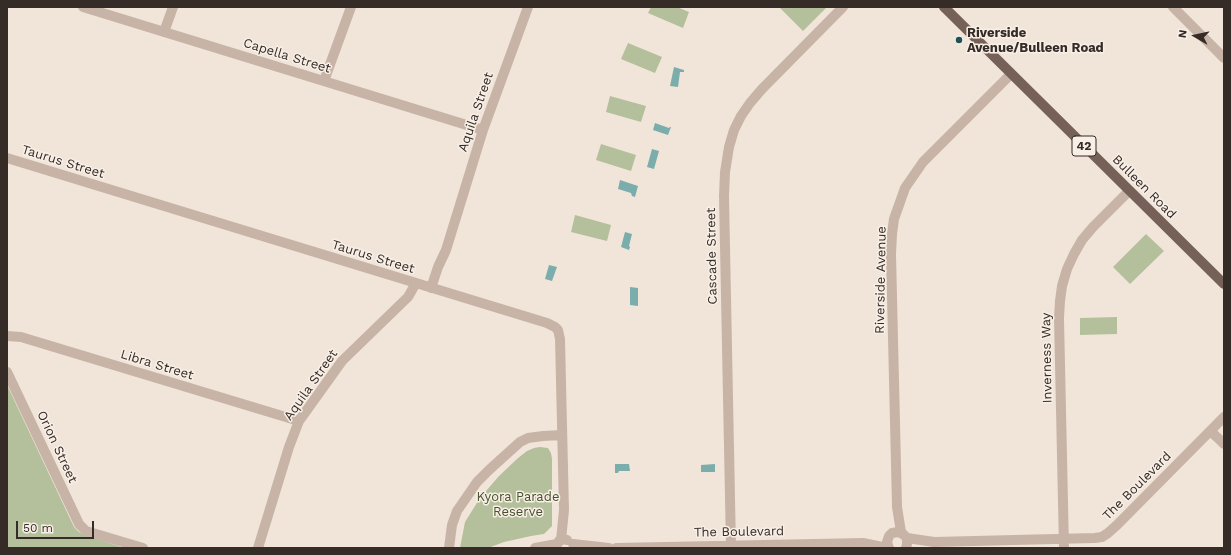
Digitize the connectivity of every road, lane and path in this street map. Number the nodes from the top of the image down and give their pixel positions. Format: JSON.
{"nodes":[{"id":1,"x":83,"y":7,"type":"edge"},
{"id":2,"x":173,"y":7,"type":"edge"},
{"id":3,"x":351,"y":7,"type":"edge"},
{"id":4,"x":528,"y":7,"type":"edge"},
{"id":5,"x":843,"y":7,"type":"edge"},
{"id":6,"x":944,"y":7,"type":"edge"},
{"id":7,"x":1173,"y":7,"type":"edge"},
{"id":8,"x":164,"y":32,"type":"junction"},
{"id":9,"x":1224,"y":58,"type":"edge"},
{"id":10,"x":1011,"y":74,"type":"junction"},
{"id":11,"x":324,"y":81,"type":"junction"},
{"id":12,"x":483,"y":130,"type":"junction"},
{"id":13,"x":7,"y":158,"type":"edge"},
{"id":14,"x":1129,"y":191,"type":"junction"},
{"id":15,"x":416,"y":283,"type":"junction"},
{"id":16,"x":1224,"y":284,"type":"edge"},
{"id":17,"x":434,"y":289,"type":"junction"},
{"id":18,"x":7,"y":336,"type":"edge"},
{"id":19,"x":7,"y":372,"type":"edge"},
{"id":20,"x":1224,"y":418,"type":"edge"},
{"id":21,"x":298,"y":421,"type":"junction"},
{"id":22,"x":1210,"y":431,"type":"junction"},
{"id":23,"x":562,"y":435,"type":"junction"},
{"id":24,"x":1224,"y":444,"type":"edge"},
{"id":25,"x":900,"y":539,"type":"edge"},
{"id":26,"x":863,"y":543,"type":"junction"},
{"id":27,"x":1064,"y":543,"type":"edge"},
{"id":28,"x":565,"y":544,"type":"edge"},
{"id":29,"x":731,"y":547,"type":"edge"},
{"id":30,"x":143,"y":548,"type":"edge"},
{"id":31,"x":258,"y":548,"type":"edge"},
{"id":32,"x":449,"y":548,"type":"edge"},
{"id":33,"x":535,"y":548,"type":"edge"},
{"id":34,"x":609,"y":548,"type":"edge"},
{"id":35,"x":616,"y":548,"type":"edge"},
{"id":36,"x":888,"y":548,"type":"edge"}],
"edges":[{"from":1,"to":8,"type":"street","name":"Capella Street"},
{"from":2,"to":8,"type":"street"},
{"from":3,"to":11,"type":"street"},
{"from":4,"to":12,"type":"street","name":"Aquila Street"},
{"from":5,"to":29,"type":"street","name":"Cascade Street"},
{"from":6,"to":10,"type":"main road","name":"Bulleen Road","number":"42"},
{"from":7,"to":9,"type":"street"},
{"from":8,"to":11,"type":"street","name":"Capella Street"},
{"from":10,"to":14,"type":"main road","name":"Bulleen Road","number":"42"},
{"from":10,"to":25,"type":"street","name":"Riverside Avenue"},
{"from":11,"to":12,"type":"street","name":"Capella Street"},
{"from":12,"to":17,"type":"street","name":"Aquila Street"},
{"from":13,"to":15,"type":"street","name":"Taurus Street"},
{"from":14,"to":16,"type":"main road","name":"Bulleen Road","number":"42"},
{"from":14,"to":27,"type":"street","name":"Inverness Way"},
{"from":15,"to":17,"type":"street","name":"Taurus Street"},
{"from":15,"to":21,"type":"street","name":"Aquila Street"},
{"from":17,"to":23,"type":"street","name":"Taurus Street"},
{"from":18,"to":21,"type":"street","name":"Libra Street"},
{"from":19,"to":30,"type":"street","name":"Orion Street"},
{"from":20,"to":22,"type":"street","name":"The Boulevard"},
{"from":21,"to":31,"type":"street","name":"Aquila Street"},
{"from":22,"to":24,"type":"street"},
{"from":22,"to":27,"type":"street","name":"The Boulevard"},
{"from":23,"to":28,"type":"street","name":"Taurus Street"},
{"from":23,"to":32,"type":"street"},
{"from":25,"to":26,"type":"street","name":"The Boulevard"},
{"from":25,"to":27,"type":"street","name":"The Boulevard"},
{"from":25,"to":36,"type":"street","name":"Riverside Avenue"},
{"from":26,"to":29,"type":"street","name":"The Boulevard"},
{"from":26,"to":36,"type":"street","name":"The Boulevard"},
{"from":28,"to":33,"type":"street"},
{"from":28,"to":34,"type":"street"},
{"from":29,"to":35,"type":"street","name":"The Boulevard"}]}
